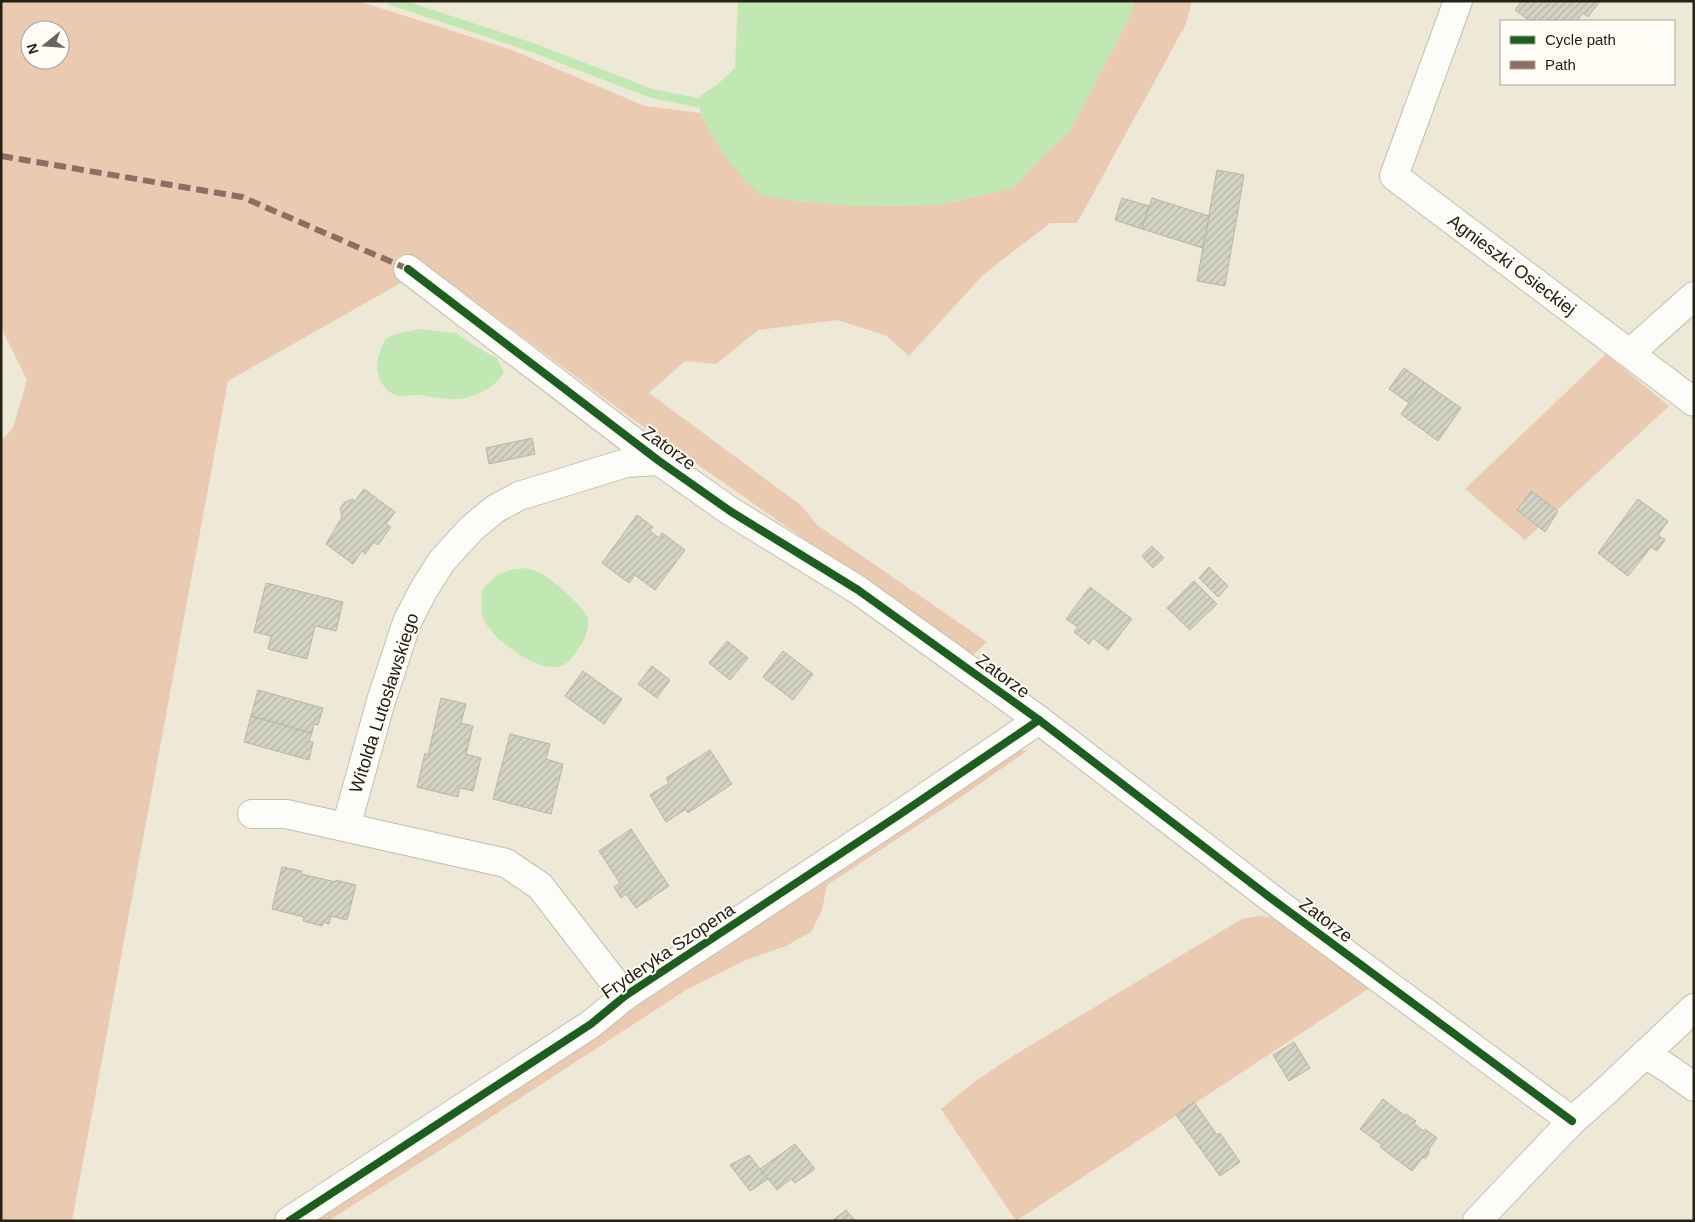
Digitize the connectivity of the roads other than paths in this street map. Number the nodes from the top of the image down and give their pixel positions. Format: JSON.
{"nodes":[{"id":1,"x":1458,"y":1,"type":"edge"},
{"id":2,"x":408,"y":269,"type":"dead end"},
{"id":3,"x":1694,"y":296,"type":"edge"},
{"id":4,"x":1630,"y":353,"type":"junction"},
{"id":5,"x":1694,"y":402,"type":"edge"},
{"id":6,"x":659,"y":461,"type":"junction"},
{"id":7,"x":1039,"y":720,"type":"junction"},
{"id":8,"x":252,"y":814,"type":"dead end"},
{"id":9,"x":346,"y":827,"type":"junction"},
{"id":10,"x":625,"y":996,"type":"junction"},
{"id":11,"x":1694,"y":1008,"type":"edge"},
{"id":12,"x":1645,"y":1054,"type":"junction"},
{"id":13,"x":1694,"y":1087,"type":"edge"},
{"id":14,"x":1572,"y":1121,"type":"junction"},
{"id":15,"x":289,"y":1221,"type":"edge"},
{"id":16,"x":1477,"y":1221,"type":"edge"}],
"edges":[{"from":1,"to":4,"type":"street","name":"Agnieszki Osieckiej"},
{"from":2,"to":6,"type":"street","name":"Zatorze"},
{"from":3,"to":4,"type":"street"},
{"from":4,"to":5,"type":"street","name":"Agnieszki Osieckiej"},
{"from":6,"to":7,"type":"street","name":"Zatorze"},
{"from":6,"to":9,"type":"street","name":"Witolda Lutosławskiego"},
{"from":7,"to":10,"type":"street","name":"Fryderyka Szopena"},
{"from":7,"to":14,"type":"street","name":"Zatorze"},
{"from":8,"to":9,"type":"street"},
{"from":9,"to":10,"type":"street"},
{"from":10,"to":15,"type":"street","name":"Fryderyka Szopena"},
{"from":11,"to":12,"type":"street"},
{"from":12,"to":13,"type":"street"},
{"from":12,"to":14,"type":"street"},
{"from":14,"to":16,"type":"street"}]}
